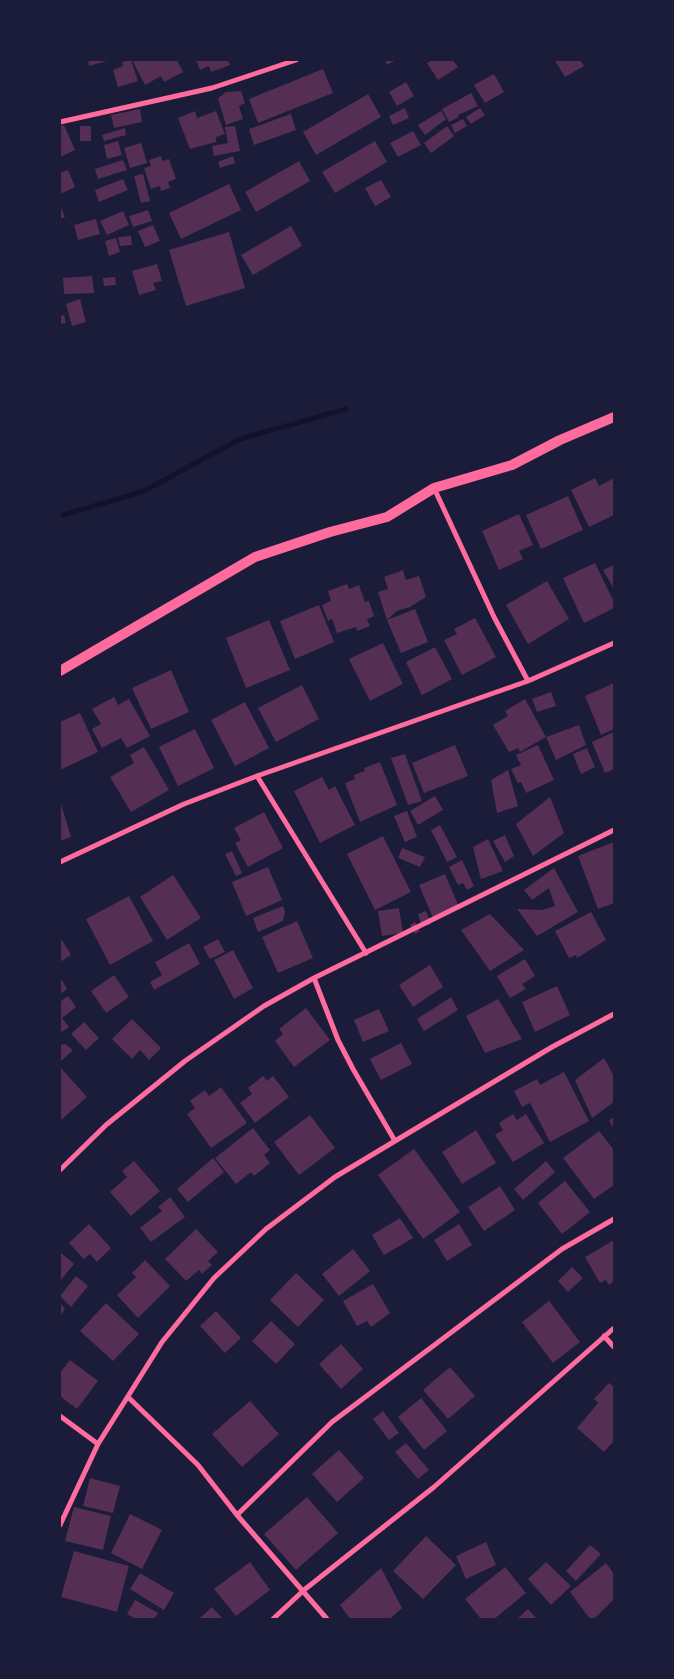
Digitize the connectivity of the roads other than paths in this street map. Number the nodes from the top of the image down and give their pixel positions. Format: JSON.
{"nodes":[{"id":1,"x":296,"y":60,"type":"edge"},
{"id":2,"x":60,"y":122,"type":"edge"},
{"id":3,"x":614,"y":417,"type":"edge"},
{"id":4,"x":434,"y":488,"type":"junction"},
{"id":5,"x":614,"y":643,"type":"edge"},
{"id":6,"x":60,"y":671,"type":"edge"},
{"id":7,"x":528,"y":681,"type":"junction"},
{"id":8,"x":258,"y":776,"type":"junction"},
{"id":9,"x":614,"y":830,"type":"edge"},
{"id":10,"x":60,"y":862,"type":"edge"},
{"id":11,"x":366,"y":952,"type":"junction"},
{"id":12,"x":314,"y":978,"type":"junction"},
{"id":13,"x":614,"y":1014,"type":"edge"},
{"id":14,"x":395,"y":1141,"type":"junction"},
{"id":15,"x":61,"y":1166,"type":"edge"},
{"id":16,"x":614,"y":1219,"type":"edge"},
{"id":17,"x":614,"y":1328,"type":"edge"},
{"id":18,"x":604,"y":1336,"type":"junction"},
{"id":19,"x":614,"y":1347,"type":"edge"},
{"id":20,"x":128,"y":1397,"type":"junction"},
{"id":21,"x":60,"y":1416,"type":"edge"},
{"id":22,"x":98,"y":1444,"type":"junction"},
{"id":23,"x":237,"y":1515,"type":"junction"},
{"id":24,"x":60,"y":1525,"type":"edge"},
{"id":25,"x":304,"y":1590,"type":"junction"},
{"id":26,"x":273,"y":1619,"type":"edge"},
{"id":27,"x":327,"y":1619,"type":"edge"}],
"edges":[{"from":1,"to":2,"type":"street"},
{"from":3,"to":4,"type":"main road"},
{"from":4,"to":6,"type":"main road"},
{"from":4,"to":7,"type":"street"},
{"from":5,"to":7,"type":"street"},
{"from":7,"to":8,"type":"street"},
{"from":8,"to":10,"type":"street"},
{"from":8,"to":11,"type":"street"},
{"from":9,"to":11,"type":"street"},
{"from":11,"to":12,"type":"street"},
{"from":12,"to":14,"type":"street"},
{"from":12,"to":15,"type":"street"},
{"from":13,"to":14,"type":"street"},
{"from":14,"to":20,"type":"street"},
{"from":16,"to":23,"type":"street"},
{"from":17,"to":18,"type":"street"},
{"from":18,"to":19,"type":"street"},
{"from":18,"to":25,"type":"street"},
{"from":20,"to":22,"type":"street"},
{"from":20,"to":23,"type":"street"},
{"from":21,"to":22,"type":"street"},
{"from":22,"to":24,"type":"street"},
{"from":23,"to":25,"type":"street"},
{"from":25,"to":26,"type":"street"},
{"from":25,"to":27,"type":"street"}]}
